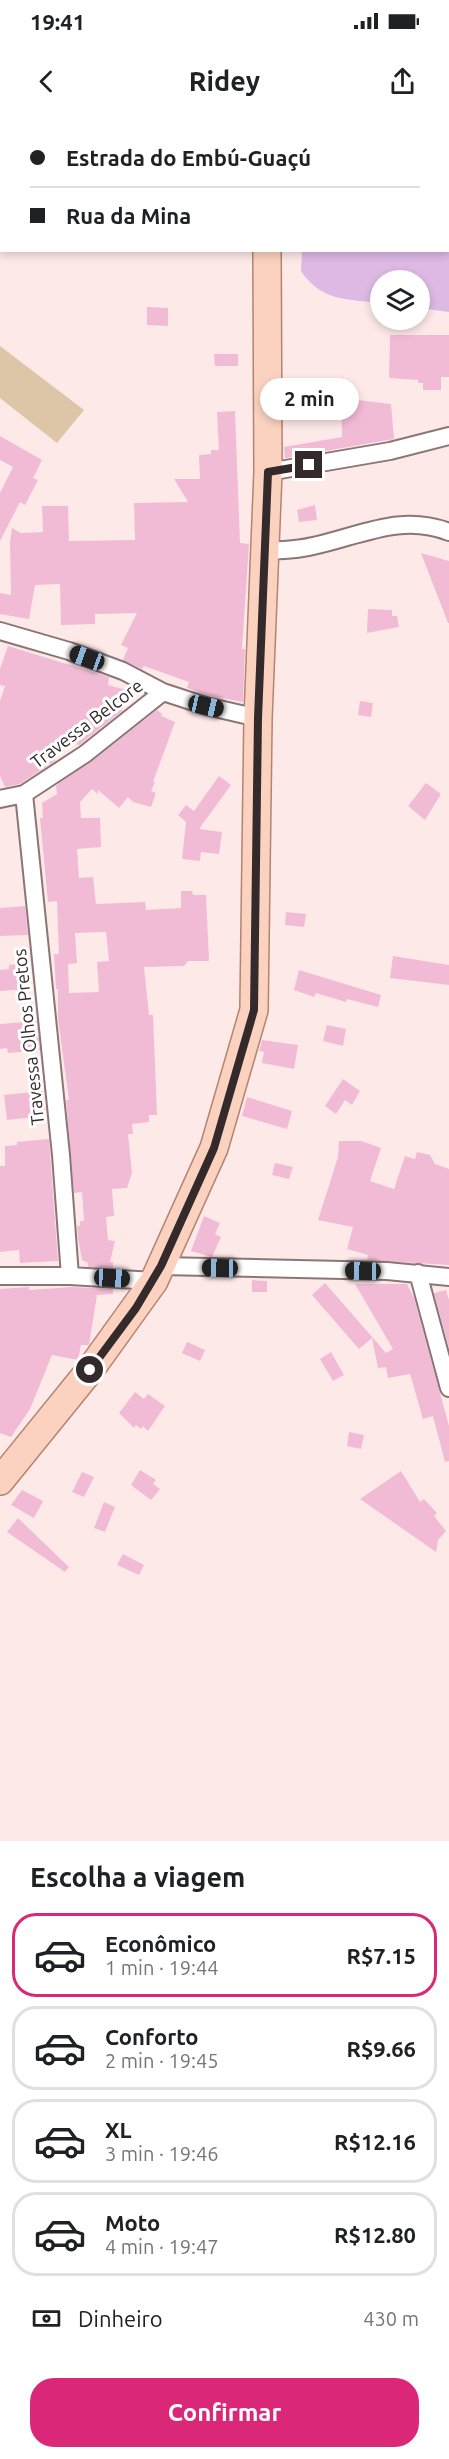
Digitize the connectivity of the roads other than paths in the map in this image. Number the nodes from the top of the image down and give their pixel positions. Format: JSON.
{"nodes":[{"id":1,"x":267,"y":252,"type":"edge"},
{"id":2,"x":449,"y":436,"type":"edge"},
{"id":3,"x":268,"y":472,"type":"junction"},
{"id":4,"x":449,"y":532,"type":"edge"},
{"id":5,"x":266,"y":551,"type":"junction"},
{"id":6,"x":0,"y":631,"type":"edge"},
{"id":7,"x":163,"y":692,"type":"junction"},
{"id":8,"x":258,"y":718,"type":"junction"},
{"id":9,"x":24,"y":794,"type":"junction"},
{"id":10,"x":0,"y":799,"type":"edge"},
{"id":11,"x":158,"y":1273,"type":"junction"},
{"id":12,"x":418,"y":1273,"type":"junction"},
{"id":13,"x":0,"y":1276,"type":"edge"},
{"id":14,"x":70,"y":1276,"type":"junction"},
{"id":15,"x":449,"y":1277,"type":"edge"},
{"id":16,"x":449,"y":1388,"type":"edge"},
{"id":17,"x":4,"y":1471,"type":"edge"}],
"edges":[{"from":1,"to":3,"type":"main road"},
{"from":2,"to":3,"type":"street"},
{"from":3,"to":5,"type":"main road"},
{"from":4,"to":5,"type":"street"},
{"from":5,"to":8,"type":"main road"},
{"from":6,"to":7,"type":"street"},
{"from":7,"to":8,"type":"street"},
{"from":7,"to":9,"type":"street","name":"Travessa Belcore"},
{"from":8,"to":11,"type":"main road"},
{"from":9,"to":10,"type":"street","name":"Travessa Belcore"},
{"from":9,"to":14,"type":"street","name":"Travessa Olhos Pretos"},
{"from":11,"to":12,"type":"street"},
{"from":11,"to":14,"type":"street"},
{"from":11,"to":17,"type":"main road"},
{"from":12,"to":15,"type":"street"},
{"from":12,"to":16,"type":"street"},
{"from":13,"to":14,"type":"street"}]}
